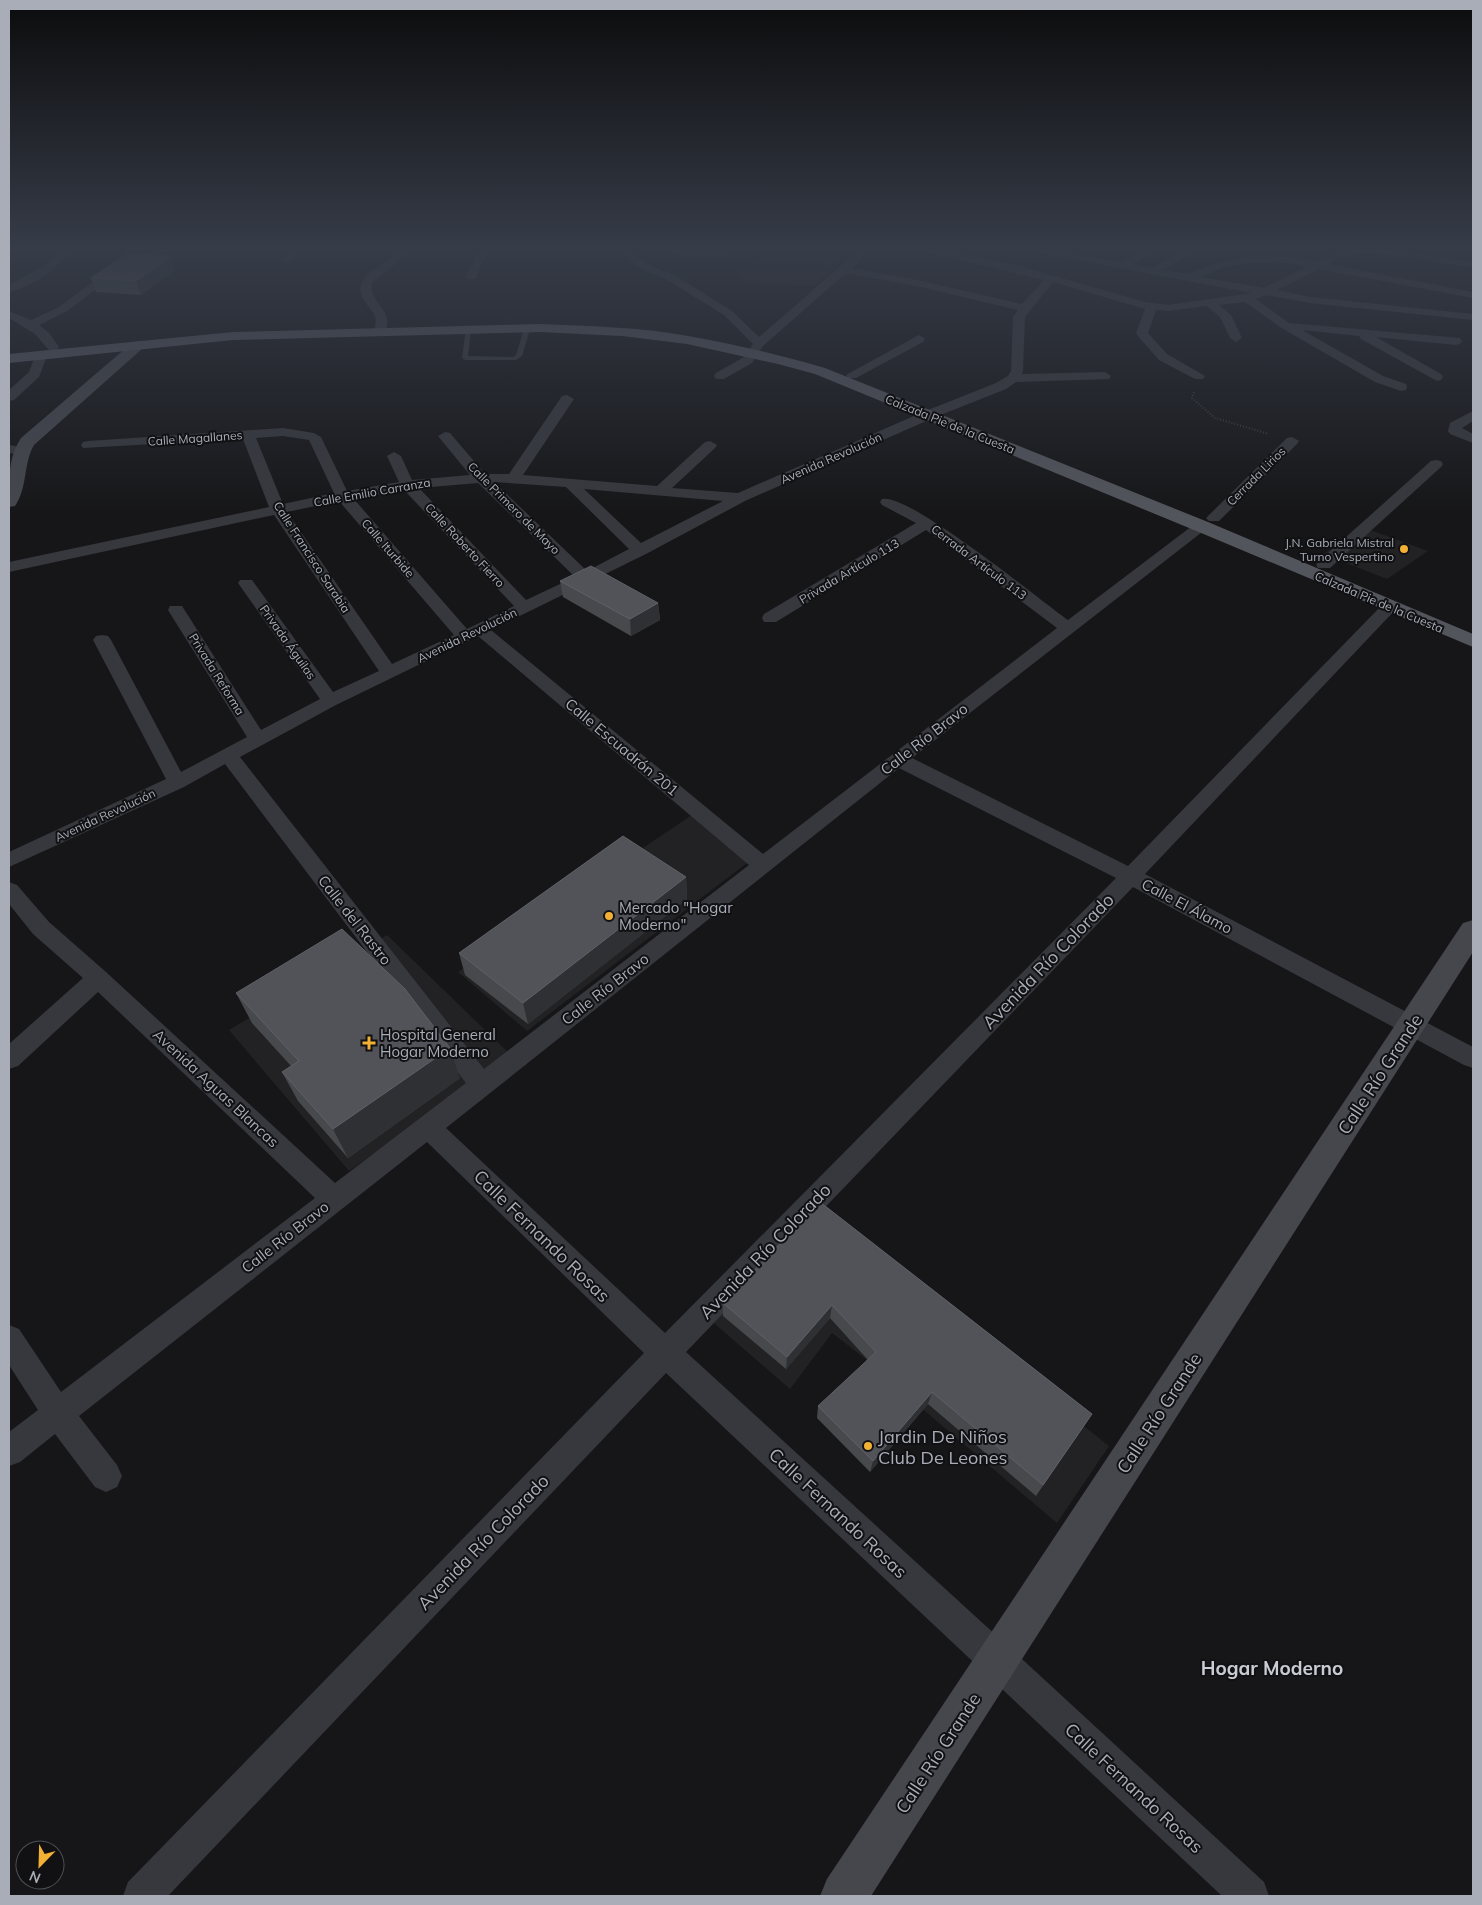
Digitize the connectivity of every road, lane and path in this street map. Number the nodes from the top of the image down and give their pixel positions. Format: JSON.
{"nodes":[{"id":1,"x":48,"y":339,"type":"edge"},
{"id":2,"x":154,"y":339,"type":"edge"},
{"id":3,"x":202,"y":339,"type":"edge"},
{"id":4,"x":467,"y":339,"type":"edge"},
{"id":5,"x":524,"y":339,"type":"edge"},
{"id":6,"x":686,"y":339,"type":"edge"},
{"id":7,"x":715,"y":339,"type":"edge"},
{"id":8,"x":750,"y":339,"type":"edge"},
{"id":9,"x":767,"y":339,"type":"edge"},
{"id":10,"x":919,"y":339,"type":"dead end"},
{"id":11,"x":1018,"y":339,"type":"edge"},
{"id":12,"x":1147,"y":339,"type":"edge"},
{"id":13,"x":1308,"y":339,"type":"edge"},
{"id":14,"x":1370,"y":339,"type":"edge"},
{"id":15,"x":1433,"y":339,"type":"edge"},
{"id":16,"x":1456,"y":341,"type":"dead end"},
{"id":17,"x":138,"y":345,"type":"junction"},
{"id":18,"x":757,"y":348,"type":"junction"},
{"id":19,"x":9,"y":352,"type":"edge"},
{"id":20,"x":47,"y":352,"type":"junction"},
{"id":21,"x":9,"y":359,"type":"edge"},
{"id":22,"x":1423,"y":368,"type":"junction"},
{"id":23,"x":852,"y":375,"type":"junction"},
{"id":24,"x":720,"y":376,"type":"dead end"},
{"id":25,"x":1105,"y":376,"type":"dead end"},
{"id":26,"x":1199,"y":376,"type":"dead end"},
{"id":27,"x":1437,"y":377,"type":"dead end"},
{"id":28,"x":1013,"y":378,"type":"junction"},
{"id":29,"x":1379,"y":379,"type":"junction"},
{"id":30,"x":1401,"y":387,"type":"dead end"},
{"id":31,"x":9,"y":396,"type":"edge"},
{"id":32,"x":567,"y":399,"type":"dead end"},
{"id":33,"x":1200,"y":406,"type":"dead end"},
{"id":34,"x":944,"y":409,"type":"junction"},
{"id":35,"x":928,"y":414,"type":"junction"},
{"id":36,"x":1473,"y":415,"type":"edge"},
{"id":37,"x":302,"y":433,"type":"joint"},
{"id":38,"x":248,"y":434,"type":"junction"},
{"id":39,"x":445,"y":436,"type":"dead end"},
{"id":40,"x":1473,"y":439,"type":"edge"},
{"id":41,"x":1292,"y":441,"type":"joint"},
{"id":42,"x":88,"y":444,"type":"dead end"},
{"id":43,"x":710,"y":445,"type":"dead end"},
{"id":44,"x":15,"y":450,"type":"edge"},
{"id":45,"x":394,"y":456,"type":"dead end"},
{"id":46,"x":1436,"y":464,"type":"dead end"},
{"id":47,"x":480,"y":477,"type":"junction"},
{"id":48,"x":513,"y":478,"type":"junction"},
{"id":49,"x":570,"y":483,"type":"junction"},
{"id":50,"x":407,"y":484,"type":"junction"},
{"id":51,"x":662,"y":489,"type":"junction"},
{"id":52,"x":342,"y":495,"type":"junction"},
{"id":53,"x":740,"y":498,"type":"junction"},
{"id":54,"x":9,"y":502,"type":"edge"},
{"id":55,"x":887,"y":502,"type":"dead end"},
{"id":56,"x":278,"y":510,"type":"junction"},
{"id":57,"x":1208,"y":522,"type":"junction"},
{"id":58,"x":927,"y":523,"type":"junction"},
{"id":59,"x":640,"y":551,"type":"junction"},
{"id":60,"x":1324,"y":565,"type":"junction"},
{"id":61,"x":9,"y":567,"type":"edge"},
{"id":62,"x":585,"y":578,"type":"junction"},
{"id":63,"x":246,"y":583,"type":"dead end"},
{"id":64,"x":524,"y":606,"type":"junction"},
{"id":65,"x":1390,"y":607,"type":"junction"},
{"id":66,"x":176,"y":610,"type":"dead end"},
{"id":67,"x":770,"y":618,"type":"dead end"},
{"id":68,"x":1473,"y":624,"type":"edge"},
{"id":69,"x":1068,"y":628,"type":"junction"},
{"id":70,"x":472,"y":633,"type":"junction"},
{"id":71,"x":102,"y":640,"type":"dead end"},
{"id":72,"x":1473,"y":641,"type":"edge"},
{"id":73,"x":390,"y":673,"type":"junction"},
{"id":74,"x":330,"y":701,"type":"junction"},
{"id":75,"x":257,"y":739,"type":"junction"},
{"id":76,"x":228,"y":755,"type":"junction"},
{"id":77,"x":898,"y":759,"type":"junction"},
{"id":78,"x":177,"y":782,"type":"junction"},
{"id":79,"x":9,"y":860,"type":"edge"},
{"id":80,"x":763,"y":865,"type":"junction"},
{"id":81,"x":1131,"y":876,"type":"junction"},
{"id":82,"x":9,"y":890,"type":"edge"},
{"id":83,"x":1473,"y":930,"type":"edge"},
{"id":84,"x":98,"y":978,"type":"junction"},
{"id":85,"x":1411,"y":1025,"type":"junction"},
{"id":86,"x":9,"y":1058,"type":"edge"},
{"id":87,"x":1473,"y":1058,"type":"edge"},
{"id":88,"x":482,"y":1085,"type":"junction"},
{"id":89,"x":428,"y":1127,"type":"junction"},
{"id":90,"x":334,"y":1199,"type":"junction"},
{"id":91,"x":9,"y":1339,"type":"edge"},
{"id":92,"x":665,"y":1353,"type":"junction"},
{"id":93,"x":57,"y":1412,"type":"junction"},
{"id":94,"x":9,"y":1451,"type":"edge"},
{"id":95,"x":106,"y":1476,"type":"dead end"},
{"id":96,"x":998,"y":1660,"type":"junction"},
{"id":97,"x":142,"y":1896,"type":"edge"},
{"id":98,"x":844,"y":1896,"type":"edge"},
{"id":99,"x":1250,"y":1896,"type":"edge"}],
"edges":[{"from":1,"to":20,"type":"street"},
{"from":2,"to":20,"type":"main road","name":"Calzada Pie de la Cuesta"},
{"from":3,"to":17,"type":"main road","name":"Calzada Pie de la Cuesta"},
{"from":4,"to":5,"type":"lane"},
{"from":6,"to":18,"type":"main road","name":"Calzada Pie de la Cuesta"},
{"from":7,"to":18,"type":"main road","name":"Calzada Pie de la Cuesta"},
{"from":8,"to":18,"type":"street"},
{"from":9,"to":18,"type":"street"},
{"from":10,"to":23,"type":"street"},
{"from":11,"to":28,"type":"street"},
{"from":12,"to":26,"type":"street"},
{"from":13,"to":29,"type":"street"},
{"from":14,"to":22,"type":"street"},
{"from":15,"to":16,"type":"street"},
{"from":17,"to":20,"type":"main road","name":"Calzada Pie de la Cuesta"},
{"from":17,"to":44,"type":"street"},
{"from":18,"to":23,"type":"main road","name":"Calzada Pie de la Cuesta"},
{"from":18,"to":24,"type":"street"},
{"from":18,"to":35,"type":"main road","name":"Calzada Pie de la Cuesta"},
{"from":19,"to":20,"type":"main road","name":"Calzada Pie de la Cuesta"},
{"from":20,"to":21,"type":"main road","name":"Calzada Pie de la Cuesta"},
{"from":20,"to":31,"type":"street"},
{"from":22,"to":27,"type":"street"},
{"from":22,"to":29,"type":"street"},
{"from":23,"to":34,"type":"main road","name":"Calzada Pie de la Cuesta"},
{"from":25,"to":28,"type":"street"},
{"from":28,"to":34,"type":"street","name":"Avenida Revolución"},
{"from":29,"to":30,"type":"street"},
{"from":32,"to":48,"type":"street"},
{"from":33,"to":41,"type":"path","name":"Cerrada Lirios"},
{"from":34,"to":35,"type":"street","name":"Avenida Revolución"},
{"from":34,"to":57,"type":"main road","name":"Calzada Pie de la Cuesta"},
{"from":35,"to":53,"type":"street","name":"Avenida Revolución"},
{"from":35,"to":57,"type":"main road","name":"Calzada Pie de la Cuesta"},
{"from":36,"to":40,"type":"street"},
{"from":37,"to":38,"type":"street","name":"Calle Magallanes"},
{"from":37,"to":52,"type":"street","name":"Calle Iturbide"},
{"from":38,"to":42,"type":"street","name":"Calle Magallanes"},
{"from":38,"to":56,"type":"street","name":"Calle Francisco Sarabia"},
{"from":39,"to":47,"type":"street","name":"Calle Primero de Mayo"},
{"from":41,"to":57,"type":"street","name":"Cerrada Lirios"},
{"from":43,"to":51,"type":"street"},
{"from":44,"to":54,"type":"street"},
{"from":45,"to":50,"type":"street","name":"Calle Roberto Fierro"},
{"from":46,"to":60,"type":"street"},
{"from":47,"to":48,"type":"street","name":"Calle Emilio Carranza"},
{"from":47,"to":50,"type":"street","name":"Calle Emilio Carranza"},
{"from":47,"to":62,"type":"street","name":"Calle Primero de Mayo"},
{"from":48,"to":49,"type":"street","name":"Calle Emilio Carranza"},
{"from":49,"to":51,"type":"street","name":"Calle Emilio Carranza"},
{"from":49,"to":59,"type":"street"},
{"from":50,"to":52,"type":"street","name":"Calle Emilio Carranza"},
{"from":50,"to":64,"type":"street","name":"Calle Roberto Fierro"},
{"from":51,"to":53,"type":"street","name":"Calle Emilio Carranza"},
{"from":52,"to":56,"type":"street","name":"Calle Emilio Carranza"},
{"from":52,"to":70,"type":"street","name":"Calle Iturbide"},
{"from":53,"to":59,"type":"street","name":"Avenida Revolución"},
{"from":55,"to":58,"type":"street","name":"Cerrada Artículo 113"},
{"from":56,"to":61,"type":"street","name":"Calle Emilio Carranza"},
{"from":56,"to":73,"type":"street","name":"Calle Francisco Sarabia"},
{"from":57,"to":60,"type":"main road","name":"Calzada Pie de la Cuesta"},
{"from":57,"to":65,"type":"main road","name":"Calzada Pie de la Cuesta"},
{"from":57,"to":69,"type":"street","name":"Calle Río Bravo"},
{"from":58,"to":67,"type":"street","name":"Privada Artículo 113"},
{"from":58,"to":69,"type":"street","name":"Cerrada Artículo 113"},
{"from":59,"to":62,"type":"street","name":"Avenida Revolución"},
{"from":60,"to":68,"type":"main road","name":"Calzada Pie de la Cuesta"},
{"from":62,"to":64,"type":"street","name":"Avenida Revolución"},
{"from":63,"to":74,"type":"street","name":"Privada Águilas"},
{"from":64,"to":70,"type":"street","name":"Avenida Revolución"},
{"from":65,"to":72,"type":"main road","name":"Calzada Pie de la Cuesta"},
{"from":65,"to":81,"type":"street","name":"Avenida Río Colorado"},
{"from":66,"to":75,"type":"street","name":"Privada Reforma"},
{"from":69,"to":77,"type":"street","name":"Calle Río Bravo"},
{"from":70,"to":73,"type":"street","name":"Avenida Revolución"},
{"from":70,"to":80,"type":"street","name":"Calle Escuadrón 201"},
{"from":71,"to":78,"type":"street"},
{"from":73,"to":74,"type":"street","name":"Avenida Revolución"},
{"from":74,"to":75,"type":"street","name":"Avenida Revolución"},
{"from":75,"to":76,"type":"street","name":"Avenida Revolución"},
{"from":76,"to":78,"type":"street","name":"Avenida Revolución"},
{"from":76,"to":88,"type":"street","name":"Calle del Rastro"},
{"from":77,"to":80,"type":"street","name":"Calle Río Bravo"},
{"from":77,"to":81,"type":"street","name":"Calle El Álamo"},
{"from":78,"to":79,"type":"street","name":"Avenida Revolución"},
{"from":80,"to":88,"type":"street","name":"Calle Río Bravo"},
{"from":81,"to":85,"type":"street","name":"Calle El Álamo"},
{"from":81,"to":92,"type":"street","name":"Avenida Río Colorado"},
{"from":82,"to":84,"type":"street","name":"Avenida Aguas Blancas"},
{"from":83,"to":85,"type":"street","name":"Calle Río Grande"},
{"from":84,"to":86,"type":"street"},
{"from":84,"to":90,"type":"street","name":"Avenida Aguas Blancas"},
{"from":85,"to":87,"type":"street","name":"Calle El Álamo"},
{"from":85,"to":96,"type":"street","name":"Calle Río Grande"},
{"from":88,"to":89,"type":"street","name":"Calle Río Bravo"},
{"from":89,"to":90,"type":"street","name":"Calle Río Bravo"},
{"from":89,"to":92,"type":"street","name":"Calle Fernando Rosas"},
{"from":90,"to":93,"type":"street","name":"Calle Río Bravo"},
{"from":91,"to":93,"type":"street"},
{"from":92,"to":96,"type":"street","name":"Calle Fernando Rosas"},
{"from":92,"to":97,"type":"street","name":"Avenida Río Colorado"},
{"from":93,"to":94,"type":"street","name":"Calle Río Bravo"},
{"from":93,"to":95,"type":"street"},
{"from":96,"to":98,"type":"street","name":"Calle Río Grande"},
{"from":96,"to":99,"type":"street","name":"Calle Fernando Rosas"}]}
